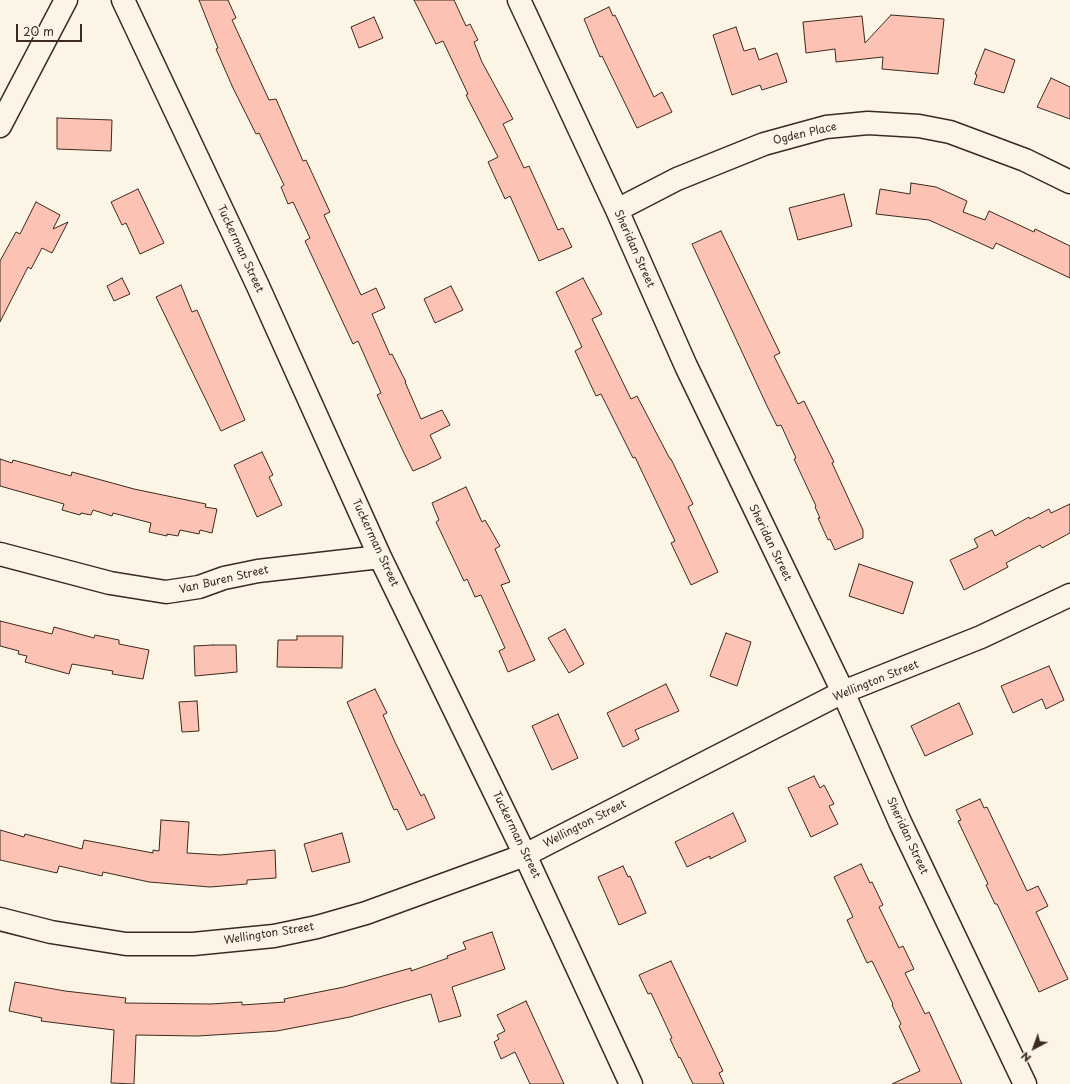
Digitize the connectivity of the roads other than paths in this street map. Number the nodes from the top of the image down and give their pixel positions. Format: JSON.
{"nodes":[{"id":1,"x":66,"y":0,"type":"edge"},
{"id":2,"x":123,"y":0,"type":"edge"},
{"id":3,"x":519,"y":0,"type":"edge"},
{"id":4,"x":0,"y":126,"type":"edge"},
{"id":5,"x":1070,"y":182,"type":"edge"},
{"id":6,"x":617,"y":210,"type":"junction"},
{"id":7,"x":0,"y":554,"type":"edge"},
{"id":8,"x":380,"y":557,"type":"junction"},
{"id":9,"x":1070,"y":595,"type":"edge"},
{"id":10,"x":843,"y":692,"type":"junction"},
{"id":11,"x":525,"y":854,"type":"junction"},
{"id":12,"x":0,"y":919,"type":"edge"},
{"id":13,"x":631,"y":1084,"type":"edge"},
{"id":14,"x":1025,"y":1084,"type":"edge"}],
"edges":[{"from":1,"to":4,"type":"street"},
{"from":2,"to":8,"type":"street","name":"Tuckerman Street"},
{"from":3,"to":6,"type":"street","name":"Sheridan Street"},
{"from":5,"to":6,"type":"street","name":"Ogden Place"},
{"from":6,"to":10,"type":"street","name":"Sheridan Street"},
{"from":7,"to":8,"type":"street","name":"Van Buren Street"},
{"from":8,"to":11,"type":"street","name":"Tuckerman Street"},
{"from":9,"to":10,"type":"street","name":"Wellington Street"},
{"from":10,"to":11,"type":"street","name":"Wellington Street"},
{"from":10,"to":14,"type":"street","name":"Sheridan Street"},
{"from":11,"to":12,"type":"street","name":"Wellington Street"},
{"from":11,"to":13,"type":"street","name":"Tuckerman Street"}]}
